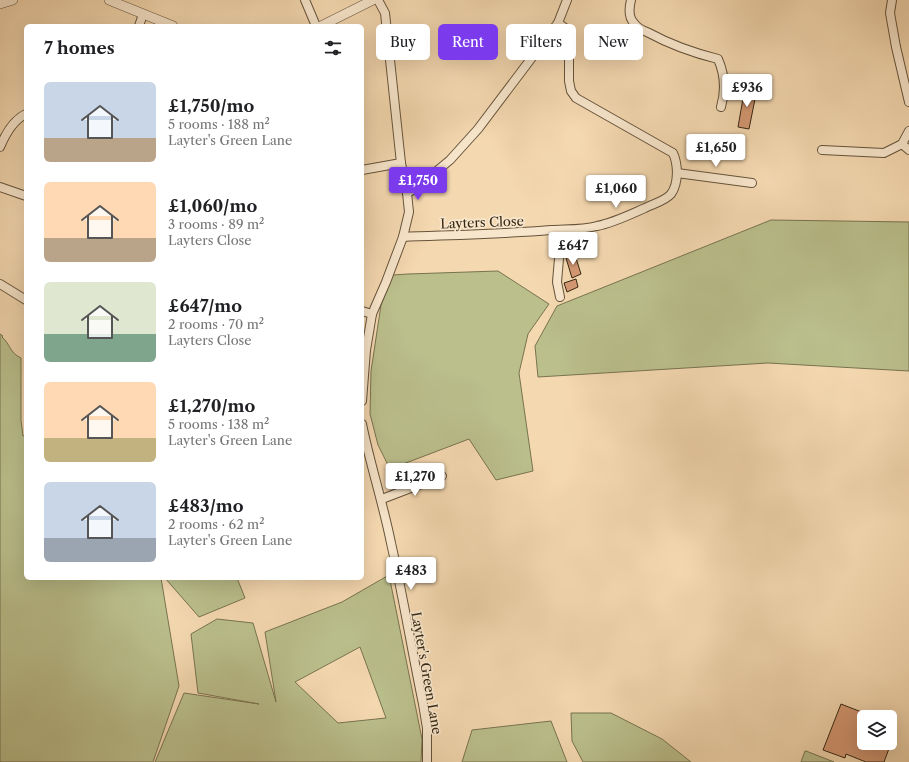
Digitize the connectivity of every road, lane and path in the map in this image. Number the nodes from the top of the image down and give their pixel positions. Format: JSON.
{"nodes":[{"id":1,"x":12,"y":0,"type":"edge"},
{"id":2,"x":110,"y":0,"type":"edge"},
{"id":3,"x":305,"y":0,"type":"edge"},
{"id":4,"x":373,"y":0,"type":"edge"},
{"id":5,"x":378,"y":0,"type":"edge"},
{"id":6,"x":567,"y":0,"type":"edge"},
{"id":7,"x":631,"y":0,"type":"edge"},
{"id":8,"x":892,"y":0,"type":"edge"},
{"id":9,"x":0,"y":4,"type":"edge"},
{"id":10,"x":143,"y":14,"type":"junction"},
{"id":11,"x":558,"y":23,"type":"junction"},
{"id":12,"x":140,"y":24,"type":"edge"},
{"id":13,"x":168,"y":24,"type":"edge"},
{"id":14,"x":315,"y":24,"type":"edge"},
{"id":15,"x":325,"y":24,"type":"edge"},
{"id":16,"x":909,"y":102,"type":"edge"},
{"id":17,"x":721,"y":107,"type":"dead end"},
{"id":18,"x":24,"y":115,"type":"edge"},
{"id":19,"x":909,"y":132,"type":"edge"},
{"id":20,"x":902,"y":144,"type":"junction"},
{"id":21,"x":0,"y":147,"type":"edge"},
{"id":22,"x":822,"y":150,"type":"dead end"},
{"id":23,"x":909,"y":150,"type":"edge"},
{"id":24,"x":401,"y":163,"type":"junction"},
{"id":25,"x":364,"y":170,"type":"edge"},
{"id":26,"x":676,"y":173,"type":"junction"},
{"id":27,"x":752,"y":183,"type":"dead end"},
{"id":28,"x":0,"y":187,"type":"edge"},
{"id":29,"x":407,"y":193,"type":"junction"},
{"id":30,"x":24,"y":195,"type":"edge"},
{"id":31,"x":559,"y":230,"type":"junction"},
{"id":32,"x":403,"y":237,"type":"junction"},
{"id":33,"x":0,"y":284,"type":"edge"},
{"id":34,"x":560,"y":297,"type":"dead end"},
{"id":35,"x":24,"y":299,"type":"edge"},
{"id":36,"x":364,"y":312,"type":"edge"},
{"id":37,"x":372,"y":314,"type":"junction"},
{"id":38,"x":364,"y":376,"type":"edge"},
{"id":39,"x":364,"y":446,"type":"edge"},
{"id":40,"x":365,"y":457,"type":"edge"},
{"id":41,"x":442,"y":476,"type":"dead end"},
{"id":42,"x":382,"y":499,"type":"junction"},
{"id":43,"x":427,"y":762,"type":"edge"}],
"edges":[{"from":1,"to":9,"type":"street"},
{"from":2,"to":10,"type":"street"},
{"from":3,"to":14,"type":"street"},
{"from":4,"to":15,"type":"street"},
{"from":5,"to":24,"type":"street"},
{"from":6,"to":11,"type":"street"},
{"from":7,"to":17,"type":"street"},
{"from":8,"to":16,"type":"street"},
{"from":10,"to":12,"type":"street"},
{"from":10,"to":13,"type":"street"},
{"from":11,"to":26,"type":"street","name":"Layters Close"},
{"from":11,"to":29,"type":"street"},
{"from":18,"to":21,"type":"street"},
{"from":19,"to":20,"type":"street"},
{"from":20,"to":22,"type":"street"},
{"from":20,"to":23,"type":"street"},
{"from":24,"to":25,"type":"street"},
{"from":24,"to":29,"type":"street"},
{"from":26,"to":27,"type":"street"},
{"from":26,"to":31,"type":"street","name":"Layters Close"},
{"from":28,"to":30,"type":"street"},
{"from":29,"to":32,"type":"street"},
{"from":31,"to":32,"type":"street","name":"Layters Close"},
{"from":31,"to":34,"type":"street"},
{"from":32,"to":37,"type":"street"},
{"from":33,"to":35,"type":"street"},
{"from":36,"to":37,"type":"street"},
{"from":37,"to":38,"type":"street"},
{"from":39,"to":40,"type":"street","name":"Layter's Green Lane"},
{"from":40,"to":42,"type":"street","name":"Layter's Green Lane"},
{"from":41,"to":42,"type":"street"},
{"from":42,"to":43,"type":"street","name":"Layter's Green Lane"}]}
